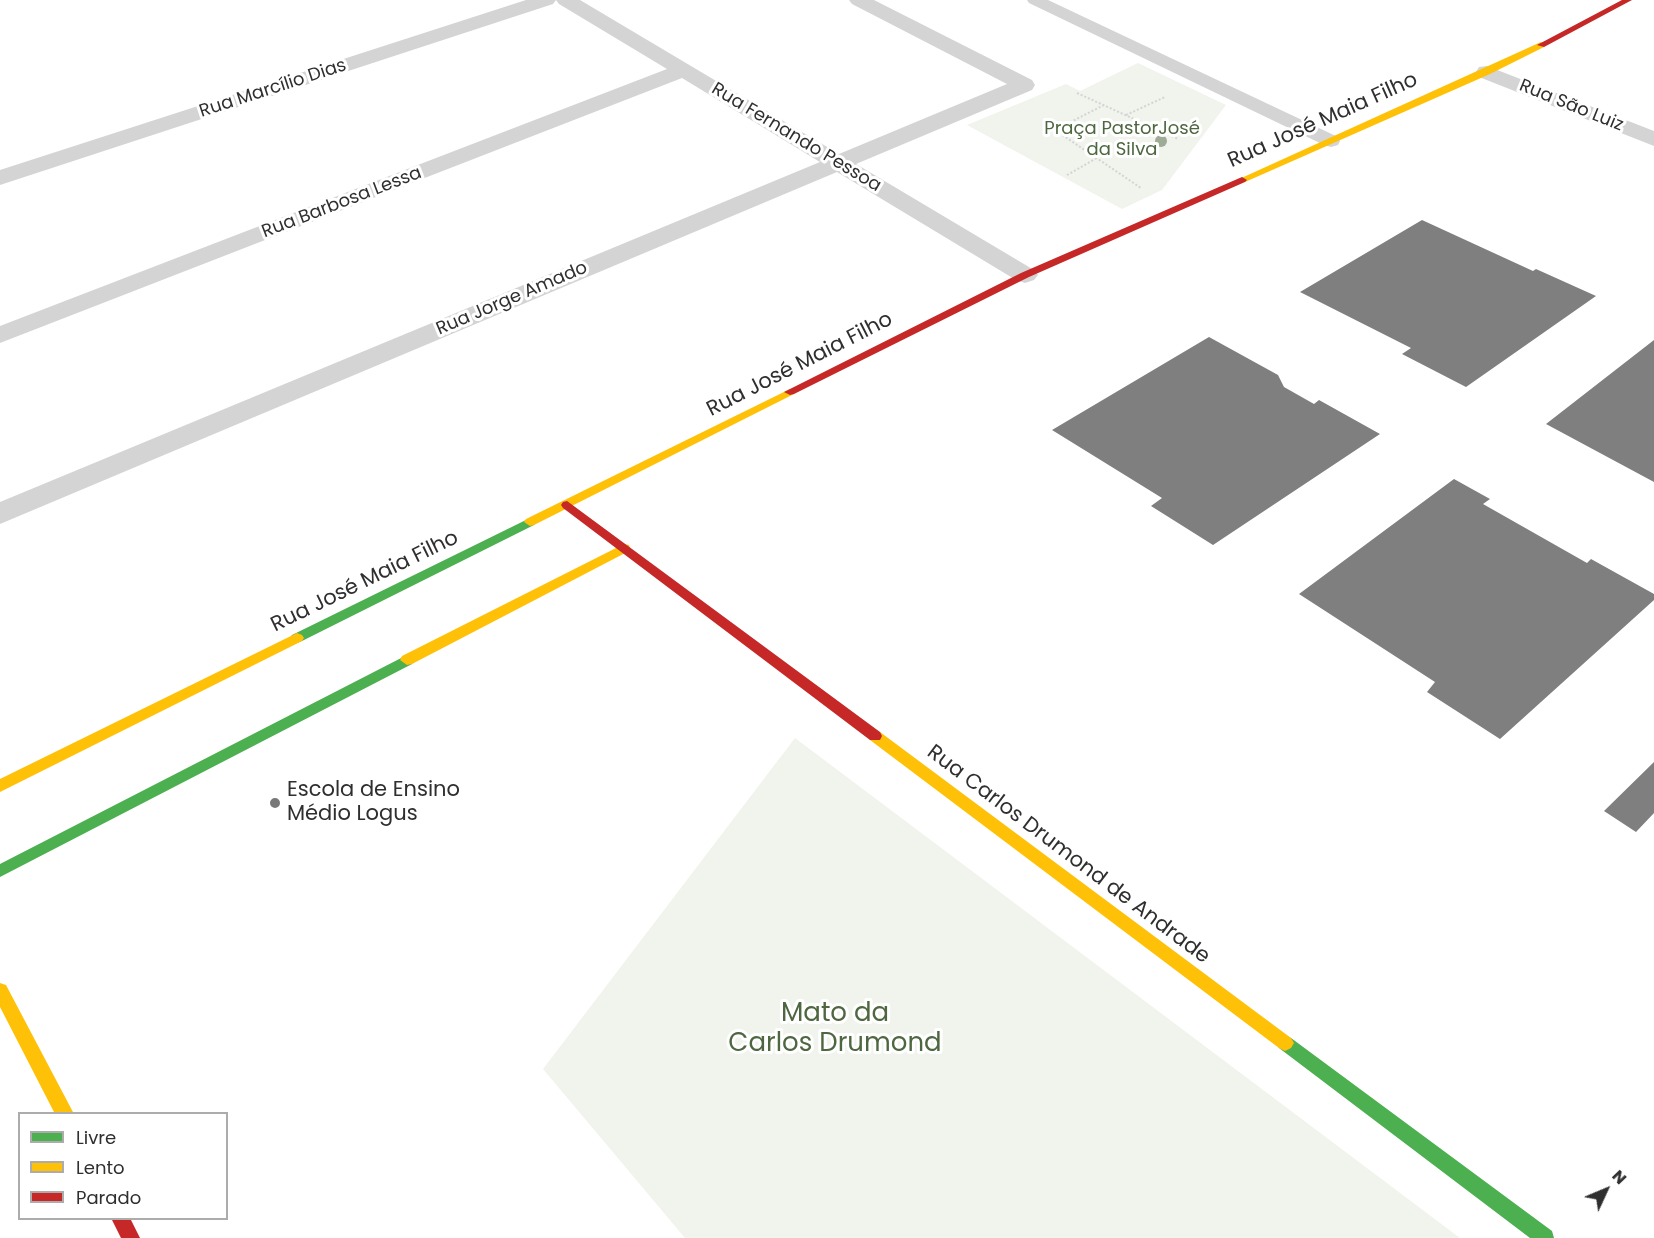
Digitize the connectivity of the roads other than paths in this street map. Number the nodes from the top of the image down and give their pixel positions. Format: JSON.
{"nodes":[{"id":1,"x":546,"y":0,"type":"edge"},
{"id":2,"x":566,"y":0,"type":"edge"},
{"id":3,"x":859,"y":0,"type":"edge"},
{"id":4,"x":1035,"y":0,"type":"edge"},
{"id":5,"x":1628,"y":0,"type":"edge"},
{"id":6,"x":684,"y":70,"type":"junction"},
{"id":7,"x":1487,"y":72,"type":"junction"},
{"id":8,"x":1654,"y":139,"type":"edge"},
{"id":9,"x":1331,"y":141,"type":"junction"},
{"id":10,"x":838,"y":163,"type":"junction"},
{"id":11,"x":0,"y":178,"type":"edge"},
{"id":12,"x":1025,"y":275,"type":"junction"},
{"id":13,"x":0,"y":335,"type":"edge"},
{"id":14,"x":567,"y":505,"type":"junction"},
{"id":15,"x":0,"y":514,"type":"edge"},
{"id":16,"x":624,"y":548,"type":"junction"},
{"id":17,"x":0,"y":786,"type":"edge"},
{"id":18,"x":0,"y":871,"type":"edge"},
{"id":19,"x":0,"y":990,"type":"edge"},
{"id":20,"x":64,"y":1112,"type":"edge"},
{"id":21,"x":121,"y":1220,"type":"edge"},
{"id":22,"x":131,"y":1238,"type":"edge"},
{"id":23,"x":1545,"y":1238,"type":"edge"}],
"edges":[{"from":1,"to":11,"type":"street","name":"Rua Marcílio Dias"},
{"from":2,"to":6,"type":"street","name":"Rua Fernando Pessoa"},
{"from":3,"to":10,"type":"street","name":"Rua Jorge Amado"},
{"from":4,"to":9,"type":"lane"},
{"from":5,"to":7,"type":"street","name":"Rua José Maia Filho"},
{"from":6,"to":10,"type":"street","name":"Rua Fernando Pessoa"},
{"from":6,"to":13,"type":"street","name":"Rua Barbosa Lessa"},
{"from":7,"to":8,"type":"street","name":"Rua São Luiz"},
{"from":7,"to":9,"type":"street","name":"Rua José Maia Filho"},
{"from":9,"to":12,"type":"street","name":"Rua José Maia Filho"},
{"from":10,"to":12,"type":"street","name":"Rua Fernando Pessoa"},
{"from":10,"to":15,"type":"street","name":"Rua Jorge Amado"},
{"from":12,"to":14,"type":"street","name":"Rua José Maia Filho"},
{"from":14,"to":16,"type":"street","name":"Rua Carlos Drumond de Andrade"},
{"from":14,"to":17,"type":"street","name":"Rua José Maia Filho"},
{"from":16,"to":18,"type":"street"},
{"from":16,"to":23,"type":"street","name":"Rua Carlos Drumond de Andrade"},
{"from":19,"to":20,"type":"street"},
{"from":21,"to":22,"type":"street"}]}
